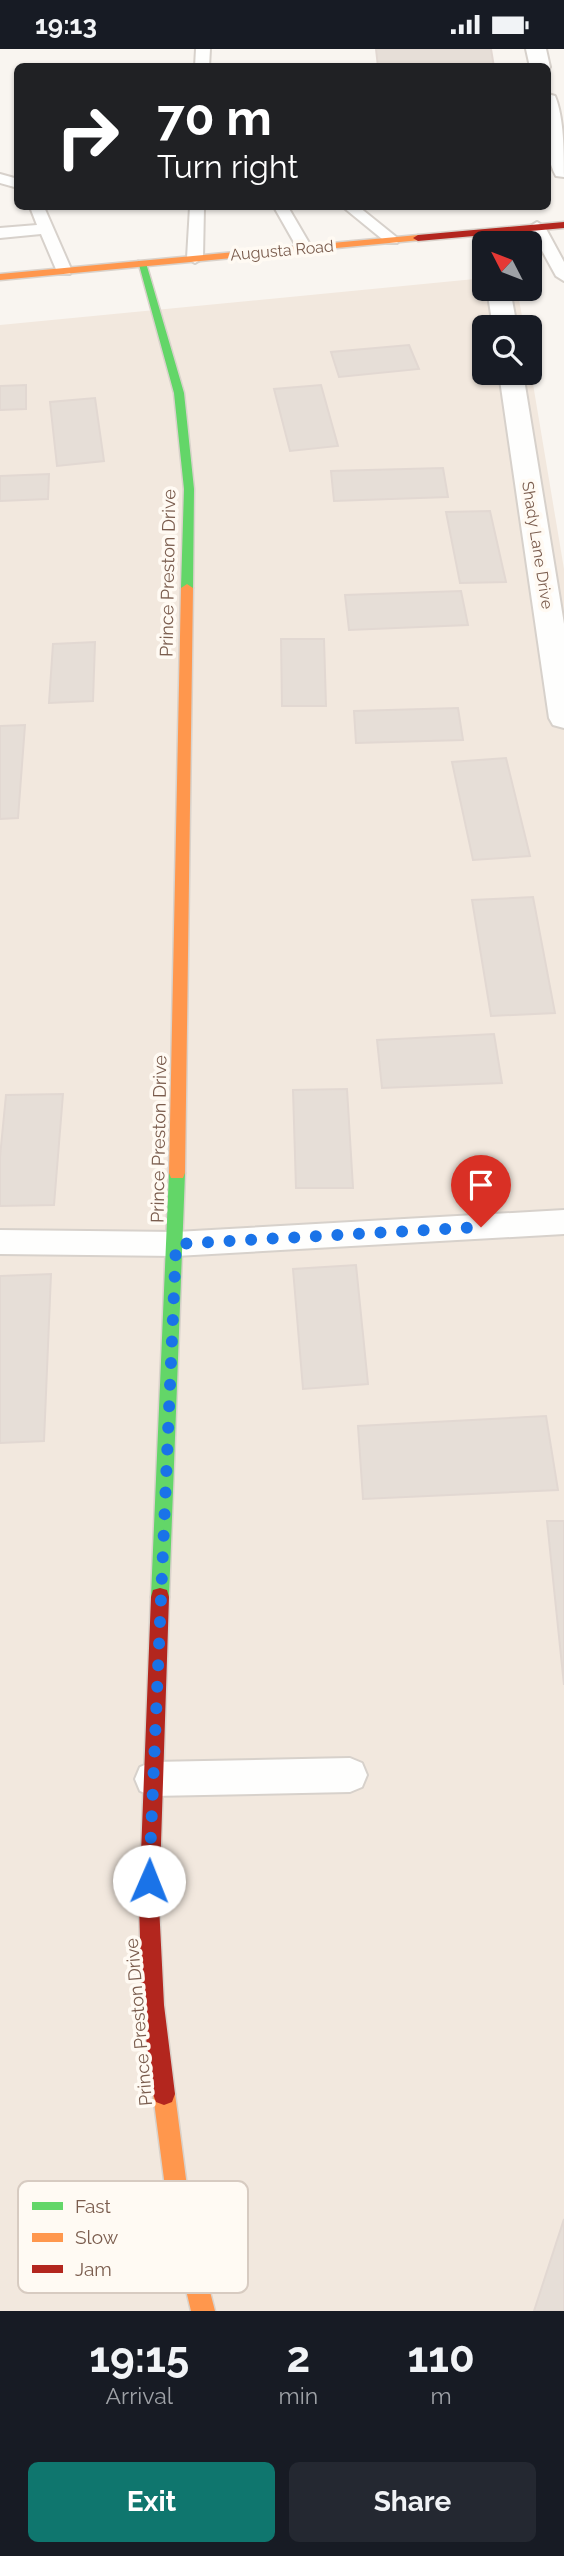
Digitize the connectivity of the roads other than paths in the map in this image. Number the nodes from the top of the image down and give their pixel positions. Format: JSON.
{"nodes":[{"id":1,"x":553,"y":120,"type":"edge"},
{"id":2,"x":564,"y":171,"type":"edge"},
{"id":3,"x":38,"y":210,"type":"edge"},
{"id":4,"x":197,"y":210,"type":"edge"},
{"id":5,"x":283,"y":210,"type":"edge"},
{"id":6,"x":354,"y":210,"type":"edge"},
{"id":7,"x":564,"y":225,"type":"edge"},
{"id":8,"x":537,"y":227,"type":"junction"},
{"id":9,"x":46,"y":229,"type":"junction"},
{"id":10,"x":518,"y":231,"type":"edge"},
{"id":11,"x":0,"y":233,"type":"edge"},
{"id":12,"x":472,"y":238,"type":"edge"},
{"id":13,"x":392,"y":240,"type":"junction"},
{"id":14,"x":304,"y":248,"type":"junction"},
{"id":15,"x":195,"y":258,"type":"junction"},
{"id":16,"x":141,"y":263,"type":"junction"},
{"id":17,"x":64,"y":271,"type":"junction"},
{"id":18,"x":564,"y":276,"type":"edge"},
{"id":19,"x":0,"y":277,"type":"edge"},
{"id":20,"x":514,"y":385,"type":"edge"},
{"id":21,"x":564,"y":718,"type":"edge"},
{"id":22,"x":564,"y":1222,"type":"edge"},
{"id":23,"x":0,"y":1242,"type":"edge"},
{"id":24,"x":176,"y":1244,"type":"junction"},
{"id":25,"x":350,"y":1775,"type":"dead end"},
{"id":26,"x":152,"y":1779,"type":"junction"},
{"id":27,"x":175,"y":2181,"type":"edge"},
{"id":28,"x":199,"y":2293,"type":"edge"},
{"id":29,"x":204,"y":2311,"type":"edge"}],
"edges":[{"from":1,"to":2,"type":"street"},
{"from":3,"to":9,"type":"lane"},
{"from":4,"to":15,"type":"lane"},
{"from":5,"to":14,"type":"lane"},
{"from":6,"to":13,"type":"lane"},
{"from":7,"to":8,"type":"main road","name":"Augusta Road"},
{"from":8,"to":10,"type":"main road","name":"Augusta Road"},
{"from":8,"to":18,"type":"lane"},
{"from":9,"to":11,"type":"lane"},
{"from":9,"to":17,"type":"lane"},
{"from":12,"to":13,"type":"main road","name":"Augusta Road"},
{"from":13,"to":14,"type":"main road","name":"Augusta Road"},
{"from":14,"to":15,"type":"main road","name":"Augusta Road"},
{"from":15,"to":16,"type":"main road","name":"Augusta Road"},
{"from":16,"to":17,"type":"main road","name":"Augusta Road"},
{"from":16,"to":24,"type":"main road","name":"Prince Preston Drive"},
{"from":17,"to":19,"type":"main road","name":"Augusta Road"},
{"from":20,"to":21,"type":"street","name":"Shady Lane Drive"},
{"from":22,"to":24,"type":"lane"},
{"from":23,"to":24,"type":"lane"},
{"from":24,"to":26,"type":"main road","name":"Prince Preston Drive"},
{"from":25,"to":26,"type":"lane"},
{"from":26,"to":27,"type":"main road","name":"Prince Preston Drive"},
{"from":28,"to":29,"type":"main road","name":"Prince Preston Drive"}]}
